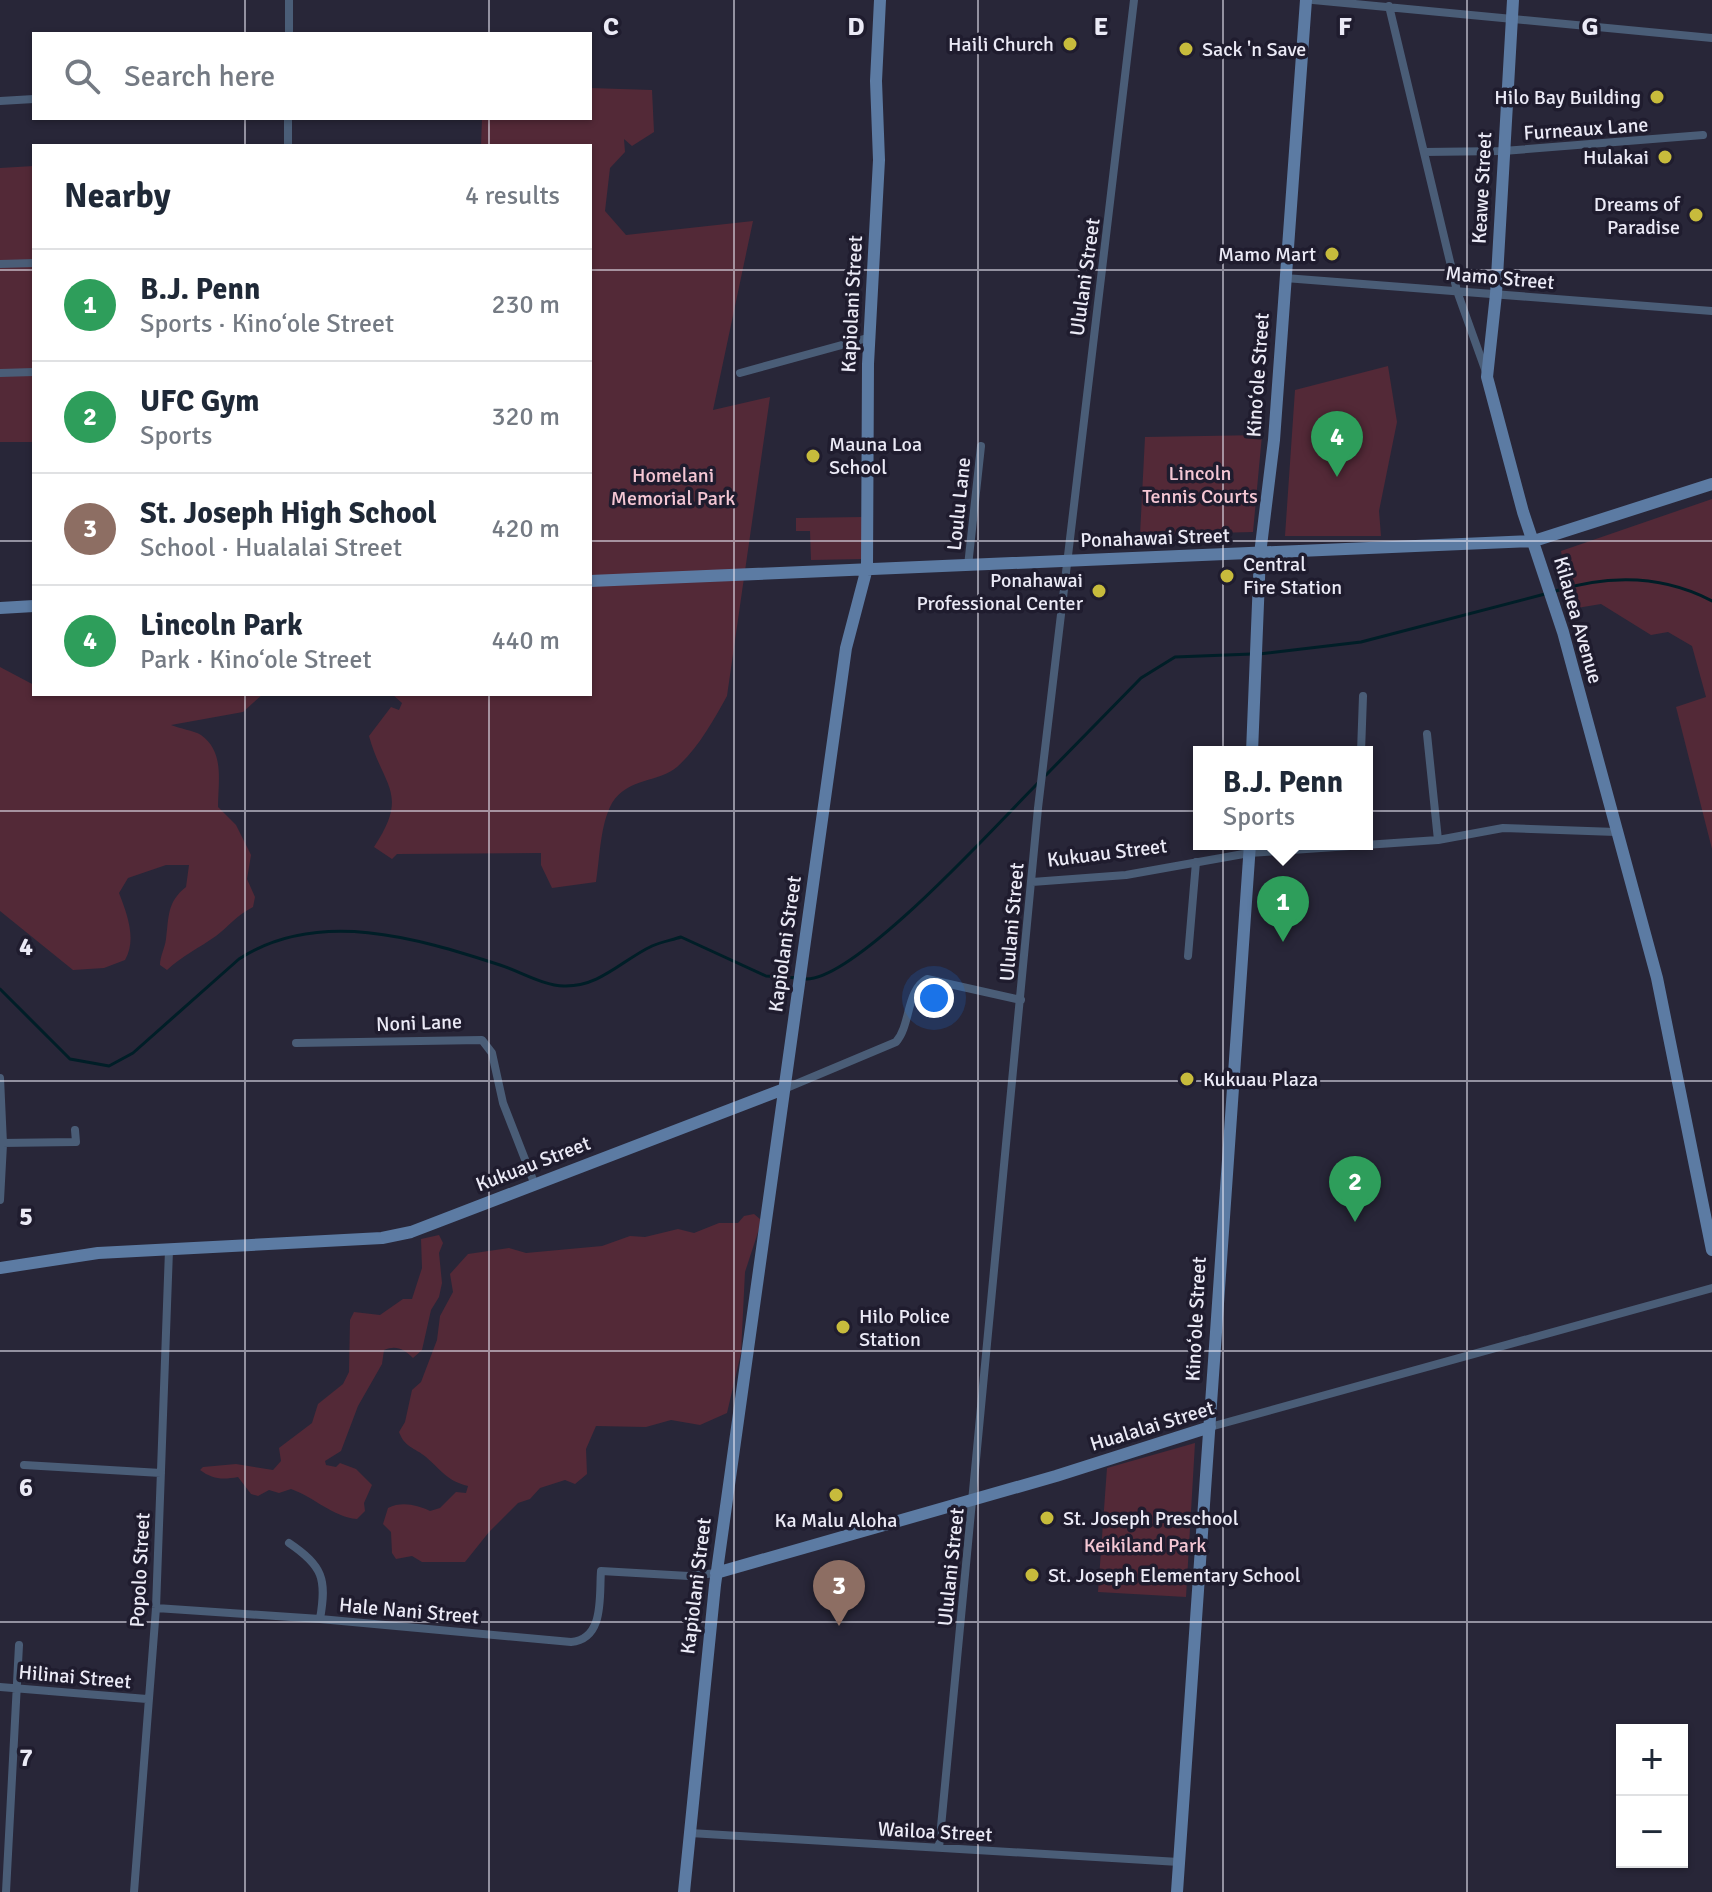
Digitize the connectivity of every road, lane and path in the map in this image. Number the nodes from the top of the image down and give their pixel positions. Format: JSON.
{"nodes":[{"id":1,"x":289,"y":0,"type":"edge"},
{"id":2,"x":880,"y":0,"type":"edge"},
{"id":3,"x":1134,"y":0,"type":"edge"},
{"id":4,"x":1306,"y":0,"type":"edge"},
{"id":5,"x":1313,"y":0,"type":"edge"},
{"id":6,"x":1513,"y":0,"type":"edge"},
{"id":7,"x":1389,"y":6,"type":"junction"},
{"id":8,"x":1512,"y":18,"type":"junction"},
{"id":9,"x":289,"y":32,"type":"edge"},
{"id":10,"x":1712,"y":38,"type":"edge"},
{"id":11,"x":32,"y":99,"type":"edge"},
{"id":12,"x":0,"y":101,"type":"edge"},
{"id":13,"x":288,"y":120,"type":"edge"},
{"id":14,"x":1703,"y":135,"type":"dead end"},
{"id":15,"x":288,"y":144,"type":"edge"},
{"id":16,"x":1503,"y":151,"type":"junction"},
{"id":17,"x":1424,"y":152,"type":"junction"},
{"id":18,"x":32,"y":263,"type":"edge"},
{"id":19,"x":0,"y":264,"type":"edge"},
{"id":20,"x":1285,"y":278,"type":"junction"},
{"id":21,"x":1457,"y":291,"type":"junction"},
{"id":22,"x":1496,"y":294,"type":"junction"},
{"id":23,"x":1712,"y":311,"type":"edge"},
{"id":24,"x":871,"y":337,"type":"junction"},
{"id":25,"x":32,"y":372,"type":"edge"},
{"id":26,"x":0,"y":373,"type":"edge"},
{"id":27,"x":740,"y":373,"type":"dead end"},
{"id":28,"x":1487,"y":377,"type":"junction"},
{"id":29,"x":981,"y":446,"type":"dead end"},
{"id":30,"x":1712,"y":484,"type":"edge"},
{"id":31,"x":1534,"y":541,"type":"junction"},
{"id":32,"x":1260,"y":554,"type":"junction"},
{"id":33,"x":1066,"y":561,"type":"junction"},
{"id":34,"x":968,"y":566,"type":"junction"},
{"id":35,"x":867,"y":568,"type":"junction"},
{"id":36,"x":592,"y":581,"type":"edge"},
{"id":37,"x":32,"y":606,"type":"edge"},
{"id":38,"x":0,"y":608,"type":"edge"},
{"id":39,"x":1363,"y":696,"type":"dead end"},
{"id":40,"x":1427,"y":734,"type":"dead end"},
{"id":41,"x":1252,"y":746,"type":"edge"},
{"id":42,"x":1361,"y":746,"type":"edge"},
{"id":43,"x":1616,"y":832,"type":"junction"},
{"id":44,"x":1438,"y":840,"type":"junction"},
{"id":45,"x":1373,"y":843,"type":"edge"},
{"id":46,"x":1242,"y":850,"type":"edge"},
{"id":47,"x":1250,"y":850,"type":"edge"},
{"id":48,"x":1196,"y":862,"type":"junction"},
{"id":49,"x":1032,"y":882,"type":"junction"},
{"id":50,"x":1188,"y":956,"type":"dead end"},
{"id":51,"x":1021,"y":1000,"type":"junction"},
{"id":52,"x":296,"y":1043,"type":"dead end"},
{"id":53,"x":0,"y":1078,"type":"edge"},
{"id":54,"x":784,"y":1089,"type":"junction"},
{"id":55,"x":75,"y":1130,"type":"dead end"},
{"id":56,"x":2,"y":1143,"type":"edge"},
{"id":57,"x":535,"y":1185,"type":"junction"},
{"id":58,"x":0,"y":1200,"type":"edge"},
{"id":59,"x":169,"y":1250,"type":"junction"},
{"id":60,"x":1712,"y":1250,"type":"edge"},
{"id":61,"x":0,"y":1268,"type":"edge"},
{"id":62,"x":1712,"y":1288,"type":"edge"},
{"id":63,"x":1210,"y":1427,"type":"junction"},
{"id":64,"x":24,"y":1465,"type":"dead end"},
{"id":65,"x":161,"y":1473,"type":"junction"},
{"id":66,"x":974,"y":1500,"type":"junction"},
{"id":67,"x":289,"y":1543,"type":"dead end"},
{"id":68,"x":601,"y":1571,"type":"joint"},
{"id":69,"x":716,"y":1573,"type":"junction"},
{"id":70,"x":156,"y":1608,"type":"junction"},
{"id":71,"x":320,"y":1619,"type":"junction"},
{"id":72,"x":19,"y":1645,"type":"dead end"},
{"id":73,"x":0,"y":1687,"type":"edge"},
{"id":74,"x":20,"y":1687,"type":"junction"},
{"id":75,"x":147,"y":1699,"type":"junction"},
{"id":76,"x":0,"y":1804,"type":"edge"},
{"id":77,"x":10,"y":1805,"type":"junction"},
{"id":78,"x":690,"y":1833,"type":"junction"},
{"id":79,"x":939,"y":1848,"type":"junction"},
{"id":80,"x":1179,"y":1862,"type":"junction"},
{"id":81,"x":6,"y":1892,"type":"edge"},
{"id":82,"x":134,"y":1892,"type":"edge"},
{"id":83,"x":684,"y":1892,"type":"edge"},
{"id":84,"x":1177,"y":1892,"type":"edge"}],
"edges":[{"from":1,"to":9,"type":"street"},
{"from":2,"to":24,"type":"street","name":"Kapiolani Street"},
{"from":3,"to":33,"type":"street","name":"Ululani Street"},
{"from":4,"to":20,"type":"street","name":"Kinoʻole Street"},
{"from":5,"to":7,"type":"street"},
{"from":6,"to":8,"type":"street","name":"Keawe Street"},
{"from":7,"to":8,"type":"street"},
{"from":7,"to":17,"type":"street","name":"Kilauea Avenue"},
{"from":8,"to":10,"type":"street"},
{"from":8,"to":16,"type":"street","name":"Keawe Street"},
{"from":11,"to":12,"type":"street"},
{"from":13,"to":15,"type":"street"},
{"from":14,"to":16,"type":"street","name":"Furneaux Lane"},
{"from":16,"to":17,"type":"street","name":"Furneaux Lane"},
{"from":16,"to":22,"type":"street","name":"Keawe Street"},
{"from":17,"to":21,"type":"street","name":"Kilauea Avenue"},
{"from":18,"to":19,"type":"street"},
{"from":20,"to":21,"type":"street","name":"Mamo Street"},
{"from":20,"to":32,"type":"street","name":"Kinoʻole Street"},
{"from":21,"to":22,"type":"street","name":"Mamo Street"},
{"from":21,"to":28,"type":"street","name":"Kilauea Avenue"},
{"from":22,"to":23,"type":"street","name":"Mamo Street"},
{"from":22,"to":28,"type":"street","name":"Keawe Street"},
{"from":24,"to":27,"type":"street"},
{"from":24,"to":35,"type":"street","name":"Kapiolani Street"},
{"from":25,"to":26,"type":"street"},
{"from":28,"to":31,"type":"street","name":"Kilauea Avenue"},
{"from":29,"to":34,"type":"street","name":"Loulu Lane"},
{"from":30,"to":31,"type":"street","name":"Ponahawai Street"},
{"from":31,"to":32,"type":"street","name":"Ponahawai Street"},
{"from":31,"to":43,"type":"street","name":"Kilauea Avenue"},
{"from":32,"to":33,"type":"street","name":"Ponahawai Street"},
{"from":32,"to":41,"type":"street","name":"Kinoʻole Street"},
{"from":33,"to":34,"type":"street","name":"Ponahawai Street"},
{"from":33,"to":49,"type":"street","name":"Ululani Street"},
{"from":34,"to":35,"type":"street","name":"Ponahawai Street"},
{"from":35,"to":36,"type":"street","name":"Ponahawai Street"},
{"from":35,"to":54,"type":"street","name":"Kapiolani Street"},
{"from":37,"to":38,"type":"street"},
{"from":39,"to":42,"type":"street"},
{"from":40,"to":44,"type":"street"},
{"from":43,"to":44,"type":"street","name":"Kukuau Street"},
{"from":43,"to":60,"type":"street","name":"Kilauea Avenue"},
{"from":44,"to":45,"type":"street","name":"Kukuau Street"},
{"from":46,"to":48,"type":"street","name":"Kukuau Street"},
{"from":47,"to":63,"type":"street","name":"Kinoʻole Street"},
{"from":48,"to":49,"type":"street","name":"Kukuau Street"},
{"from":48,"to":50,"type":"street"},
{"from":49,"to":51,"type":"street","name":"Ululani Street"},
{"from":51,"to":54,"type":"street","name":"Kukuau Street"},
{"from":51,"to":66,"type":"street","name":"Ululani Street"},
{"from":52,"to":57,"type":"street","name":"Noni Lane"},
{"from":53,"to":56,"type":"street"},
{"from":54,"to":57,"type":"street","name":"Kukuau Street"},
{"from":54,"to":69,"type":"street","name":"Kapiolani Street"},
{"from":55,"to":56,"type":"street"},
{"from":56,"to":58,"type":"street"},
{"from":57,"to":59,"type":"street","name":"Kukuau Street"},
{"from":59,"to":61,"type":"street","name":"Kukuau Street"},
{"from":59,"to":65,"type":"street","name":"Popolo Street"},
{"from":62,"to":63,"type":"street","name":"Hualalai Street"},
{"from":63,"to":66,"type":"street","name":"Hualalai Street"},
{"from":63,"to":80,"type":"street","name":"Kinoʻole Street"},
{"from":64,"to":65,"type":"street"},
{"from":65,"to":70,"type":"street","name":"Popolo Street"},
{"from":66,"to":69,"type":"street","name":"Hualalai Street"},
{"from":66,"to":79,"type":"street","name":"Ululani Street"},
{"from":67,"to":71,"type":"street"},
{"from":68,"to":69,"type":"street","name":"Hualalai Street"},
{"from":68,"to":71,"type":"street","name":"Hale Nani Street"},
{"from":69,"to":78,"type":"street","name":"Kapiolani Street"},
{"from":70,"to":71,"type":"street","name":"Hale Nani Street"},
{"from":70,"to":75,"type":"street","name":"Popolo Street"},
{"from":72,"to":74,"type":"street"},
{"from":73,"to":74,"type":"street","name":"Hilinai Street"},
{"from":74,"to":75,"type":"street","name":"Hilinai Street"},
{"from":74,"to":77,"type":"street"},
{"from":75,"to":82,"type":"street","name":"Popolo Street"},
{"from":76,"to":77,"type":"street"},
{"from":77,"to":81,"type":"street"},
{"from":78,"to":79,"type":"street","name":"Wailoa Street"},
{"from":78,"to":83,"type":"street","name":"Kapiolani Street"},
{"from":79,"to":80,"type":"street","name":"Wailoa Street"},
{"from":80,"to":84,"type":"street","name":"Kinoʻole Street"}]}
